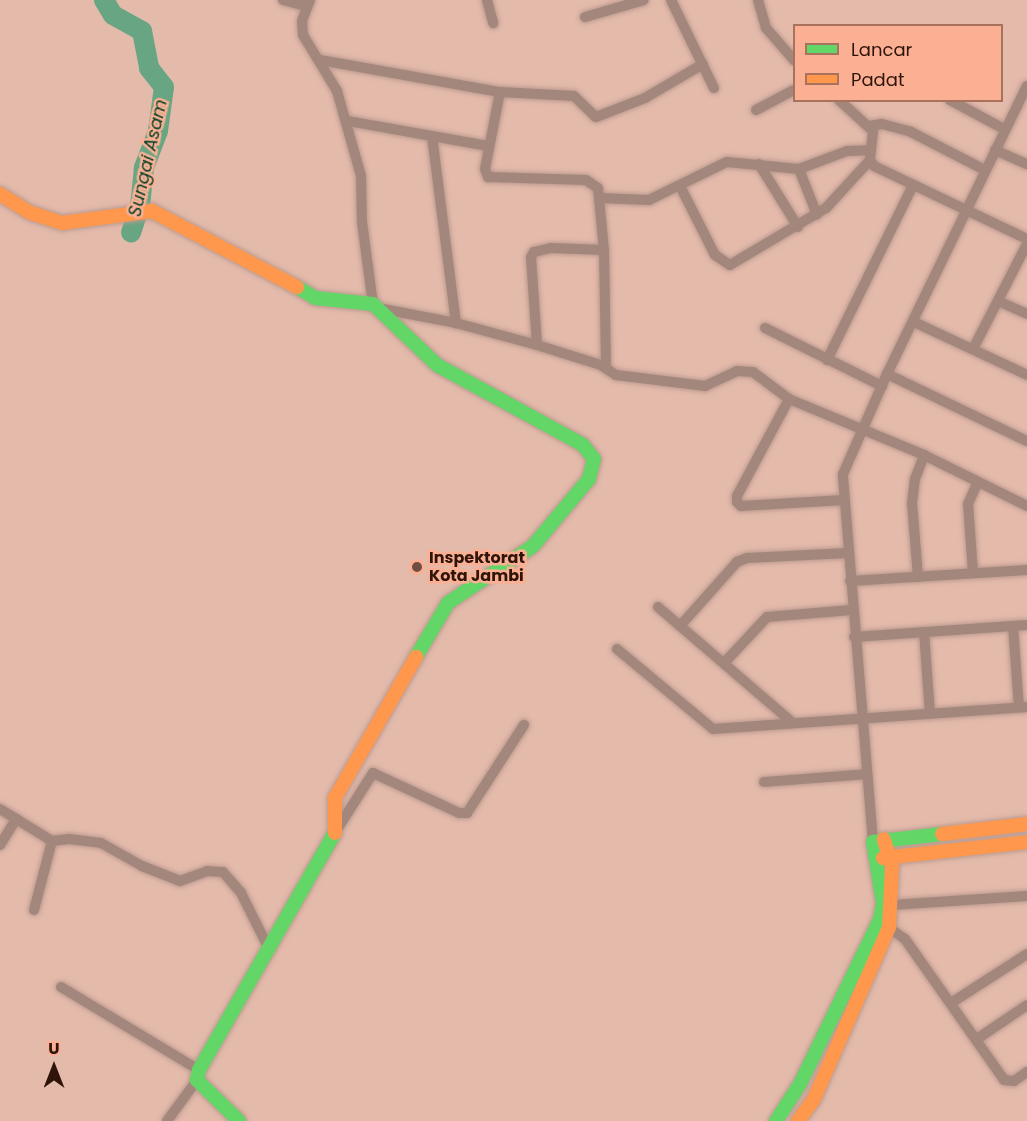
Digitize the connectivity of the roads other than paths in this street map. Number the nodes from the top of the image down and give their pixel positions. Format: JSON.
{"nodes":[{"id":1,"x":283,"y":0,"type":"edge"},
{"id":2,"x":487,"y":0,"type":"edge"},
{"id":3,"x":644,"y":0,"type":"edge"},
{"id":4,"x":671,"y":0,"type":"edge"},
{"id":5,"x":758,"y":0,"type":"edge"},
{"id":6,"x":307,"y":3,"type":"edge"},
{"id":7,"x":585,"y":17,"type":"dead end"},
{"id":8,"x":493,"y":23,"type":"dead end"},
{"id":9,"x":793,"y":58,"type":"edge"},
{"id":10,"x":320,"y":60,"type":"junction"},
{"id":11,"x":703,"y":64,"type":"junction"},
{"id":12,"x":1027,"y":86,"type":"edge"},
{"id":13,"x":714,"y":87,"type":"dead end"},
{"id":14,"x":793,"y":91,"type":"edge"},
{"id":15,"x":500,"y":92,"type":"junction"},
{"id":16,"x":841,"y":102,"type":"edge"},
{"id":17,"x":954,"y":102,"type":"edge"},
{"id":18,"x":1022,"y":106,"type":"edge"},
{"id":19,"x":756,"y":110,"type":"dead end"},
{"id":20,"x":348,"y":122,"type":"junction"},
{"id":21,"x":869,"y":126,"type":"junction"},
{"id":22,"x":1004,"y":129,"type":"junction"},
{"id":23,"x":432,"y":136,"type":"junction"},
{"id":24,"x":489,"y":146,"type":"junction"},
{"id":25,"x":995,"y":150,"type":"junction"},
{"id":26,"x":870,"y":155,"type":"junction"},
{"id":27,"x":759,"y":164,"type":"junction"},
{"id":28,"x":1027,"y":164,"type":"edge"},
{"id":29,"x":799,"y":169,"type":"junction"},
{"id":30,"x":986,"y":170,"type":"junction"},
{"id":31,"x":913,"y":185,"type":"junction"},
{"id":32,"x":680,"y":186,"type":"junction"},
{"id":33,"x":0,"y":194,"type":"edge"},
{"id":34,"x":599,"y":198,"type":"junction"},
{"id":35,"x":965,"y":210,"type":"junction"},
{"id":36,"x":817,"y":214,"type":"junction"},
{"id":37,"x":798,"y":227,"type":"junction"},
{"id":38,"x":1027,"y":239,"type":"edge"},
{"id":39,"x":1027,"y":244,"type":"edge"},
{"id":40,"x":604,"y":250,"type":"junction"},
{"id":41,"x":998,"y":301,"type":"junction"},
{"id":42,"x":375,"y":306,"type":"junction"},
{"id":43,"x":1027,"y":314,"type":"edge"},
{"id":44,"x":914,"y":322,"type":"junction"},
{"id":45,"x":456,"y":323,"type":"junction"},
{"id":46,"x":765,"y":328,"type":"dead end"},
{"id":47,"x":537,"y":345,"type":"junction"},
{"id":48,"x":973,"y":349,"type":"junction"},
{"id":49,"x":827,"y":360,"type":"junction"},
{"id":50,"x":606,"y":368,"type":"junction"},
{"id":51,"x":887,"y":374,"type":"junction"},
{"id":52,"x":1027,"y":375,"type":"edge"},
{"id":53,"x":882,"y":386,"type":"junction"},
{"id":54,"x":789,"y":399,"type":"junction"},
{"id":55,"x":860,"y":431,"type":"junction"},
{"id":56,"x":1027,"y":441,"type":"edge"},
{"id":57,"x":924,"y":455,"type":"junction"},
{"id":58,"x":978,"y":482,"type":"junction"},
{"id":59,"x":844,"y":500,"type":"junction"},
{"id":60,"x":1027,"y":506,"type":"edge"},
{"id":61,"x":848,"y":553,"type":"junction"},
{"id":62,"x":1027,"y":570,"type":"edge"},
{"id":63,"x":973,"y":573,"type":"junction"},
{"id":64,"x":918,"y":577,"type":"junction"},
{"id":65,"x":850,"y":581,"type":"junction"},
{"id":66,"x":658,"y":607,"type":"dead end"},
{"id":67,"x":852,"y":610,"type":"junction"},
{"id":68,"x":1027,"y":625,"type":"edge"},
{"id":69,"x":680,"y":626,"type":"junction"},
{"id":70,"x":1013,"y":626,"type":"junction"},
{"id":71,"x":924,"y":632,"type":"junction"},
{"id":72,"x":854,"y":637,"type":"junction"},
{"id":73,"x":617,"y":649,"type":"dead end"},
{"id":74,"x":724,"y":663,"type":"junction"},
{"id":75,"x":1023,"y":707,"type":"edge"},
{"id":76,"x":930,"y":714,"type":"junction"},
{"id":77,"x":861,"y":718,"type":"junction"},
{"id":78,"x":793,"y":723,"type":"junction"},
{"id":79,"x":524,"y":724,"type":"dead end"},
{"id":80,"x":867,"y":774,"type":"junction"},
{"id":81,"x":764,"y":782,"type":"dead end"},
{"id":82,"x":0,"y":809,"type":"edge"},
{"id":83,"x":16,"y":819,"type":"junction"},
{"id":84,"x":1027,"y":824,"type":"edge"},
{"id":85,"x":986,"y":827,"type":"junction"},
{"id":86,"x":336,"y":831,"type":"junction"},
{"id":87,"x":878,"y":840,"type":"junction"},
{"id":88,"x":52,"y":841,"type":"junction"},
{"id":89,"x":1027,"y":842,"type":"edge"},
{"id":90,"x":0,"y":845,"type":"edge"},
{"id":91,"x":988,"y":845,"type":"junction"},
{"id":92,"x":884,"y":858,"type":"junction"},
{"id":93,"x":1027,"y":896,"type":"edge"},
{"id":94,"x":892,"y":905,"type":"junction"},
{"id":95,"x":34,"y":910,"type":"dead end"},
{"id":96,"x":883,"y":926,"type":"junction"},
{"id":97,"x":268,"y":947,"type":"junction"},
{"id":98,"x":1027,"y":954,"type":"edge"},
{"id":99,"x":870,"y":955,"type":"junction"},
{"id":100,"x":61,"y":987,"type":"dead end"},
{"id":101,"x":951,"y":1003,"type":"junction"},
{"id":102,"x":1027,"y":1005,"type":"edge"},
{"id":103,"x":977,"y":1039,"type":"junction"},
{"id":104,"x":1027,"y":1072,"type":"edge"},
{"id":105,"x":198,"y":1075,"type":"junction"},
{"id":106,"x":167,"y":1121,"type":"edge"},
{"id":107,"x":239,"y":1121,"type":"edge"},
{"id":108,"x":776,"y":1121,"type":"edge"},
{"id":109,"x":798,"y":1121,"type":"edge"}],
"edges":[{"from":1,"to":6,"type":"street"},
{"from":2,"to":8,"type":"street"},
{"from":3,"to":7,"type":"street"},
{"from":4,"to":11,"type":"street"},
{"from":5,"to":9,"type":"street"},
{"from":6,"to":10,"type":"street"},
{"from":10,"to":15,"type":"street"},
{"from":10,"to":20,"type":"street"},
{"from":11,"to":13,"type":"street"},
{"from":11,"to":15,"type":"street"},
{"from":12,"to":18,"type":"street"},
{"from":14,"to":19,"type":"street"},
{"from":15,"to":24,"type":"street"},
{"from":16,"to":21,"type":"street"},
{"from":17,"to":22,"type":"street"},
{"from":18,"to":22,"type":"street"},
{"from":20,"to":23,"type":"street"},
{"from":20,"to":42,"type":"street"},
{"from":21,"to":26,"type":"street"},
{"from":21,"to":30,"type":"street"},
{"from":22,"to":25,"type":"street"},
{"from":23,"to":24,"type":"street"},
{"from":23,"to":45,"type":"street"},
{"from":24,"to":34,"type":"street"},
{"from":25,"to":28,"type":"street"},
{"from":25,"to":30,"type":"street"},
{"from":26,"to":29,"type":"street"},
{"from":26,"to":31,"type":"street"},
{"from":26,"to":36,"type":"street"},
{"from":27,"to":29,"type":"street"},
{"from":27,"to":32,"type":"street"},
{"from":27,"to":37,"type":"street"},
{"from":29,"to":36,"type":"street"},
{"from":30,"to":35,"type":"street"},
{"from":31,"to":35,"type":"street"},
{"from":31,"to":49,"type":"street"},
{"from":32,"to":34,"type":"street"},
{"from":32,"to":37,"type":"street"},
{"from":33,"to":42,"type":"street"},
{"from":34,"to":40,"type":"street"},
{"from":35,"to":38,"type":"street"},
{"from":35,"to":44,"type":"street"},
{"from":36,"to":37,"type":"street"},
{"from":39,"to":41,"type":"street"},
{"from":40,"to":47,"type":"street"},
{"from":40,"to":50,"type":"street"},
{"from":41,"to":43,"type":"street"},
{"from":41,"to":48,"type":"street"},
{"from":42,"to":45,"type":"street"},
{"from":42,"to":86,"type":"street"},
{"from":44,"to":48,"type":"street"},
{"from":44,"to":51,"type":"street"},
{"from":45,"to":47,"type":"street"},
{"from":46,"to":49,"type":"street"},
{"from":47,"to":50,"type":"street"},
{"from":48,"to":52,"type":"street"},
{"from":49,"to":53,"type":"street"},
{"from":50,"to":54,"type":"street"},
{"from":51,"to":53,"type":"street"},
{"from":51,"to":56,"type":"street"},
{"from":53,"to":55,"type":"street"},
{"from":54,"to":55,"type":"street"},
{"from":54,"to":59,"type":"street"},
{"from":55,"to":57,"type":"street"},
{"from":55,"to":59,"type":"street"},
{"from":57,"to":58,"type":"street"},
{"from":57,"to":64,"type":"street"},
{"from":58,"to":60,"type":"street"},
{"from":58,"to":63,"type":"street"},
{"from":59,"to":61,"type":"street"},
{"from":61,"to":65,"type":"street"},
{"from":61,"to":69,"type":"street"},
{"from":62,"to":63,"type":"street"},
{"from":63,"to":64,"type":"street"},
{"from":64,"to":65,"type":"street"},
{"from":65,"to":67,"type":"street"},
{"from":66,"to":69,"type":"street"},
{"from":67,"to":72,"type":"street"},
{"from":67,"to":74,"type":"street"},
{"from":68,"to":70,"type":"street"},
{"from":69,"to":74,"type":"street"},
{"from":70,"to":71,"type":"street"},
{"from":70,"to":75,"type":"street"},
{"from":71,"to":72,"type":"street"},
{"from":71,"to":76,"type":"street"},
{"from":72,"to":77,"type":"street"},
{"from":73,"to":78,"type":"street"},
{"from":74,"to":78,"type":"street"},
{"from":75,"to":76,"type":"street"},
{"from":76,"to":77,"type":"street"},
{"from":77,"to":78,"type":"street"},
{"from":77,"to":80,"type":"street"},
{"from":79,"to":86,"type":"street"},
{"from":80,"to":81,"type":"street"},
{"from":80,"to":87,"type":"street"},
{"from":82,"to":83,"type":"street"},
{"from":83,"to":88,"type":"street"},
{"from":83,"to":90,"type":"street"},
{"from":84,"to":85,"type":"street"},
{"from":85,"to":87,"type":"street"},
{"from":85,"to":91,"type":"street"},
{"from":86,"to":97,"type":"street"},
{"from":87,"to":92,"type":"street"},
{"from":88,"to":95,"type":"street"},
{"from":88,"to":97,"type":"street"},
{"from":89,"to":91,"type":"street"},
{"from":91,"to":92,"type":"street"},
{"from":92,"to":94,"type":"street"},
{"from":92,"to":96,"type":"street"},
{"from":93,"to":94,"type":"street"},
{"from":94,"to":96,"type":"street"},
{"from":96,"to":99,"type":"street"},
{"from":96,"to":101,"type":"street"},
{"from":97,"to":105,"type":"street"},
{"from":98,"to":101,"type":"street"},
{"from":99,"to":108,"type":"street"},
{"from":99,"to":109,"type":"street"},
{"from":100,"to":105,"type":"street"},
{"from":101,"to":103,"type":"street"},
{"from":102,"to":103,"type":"street"},
{"from":103,"to":104,"type":"street"},
{"from":105,"to":106,"type":"street"},
{"from":105,"to":107,"type":"street"}]}
